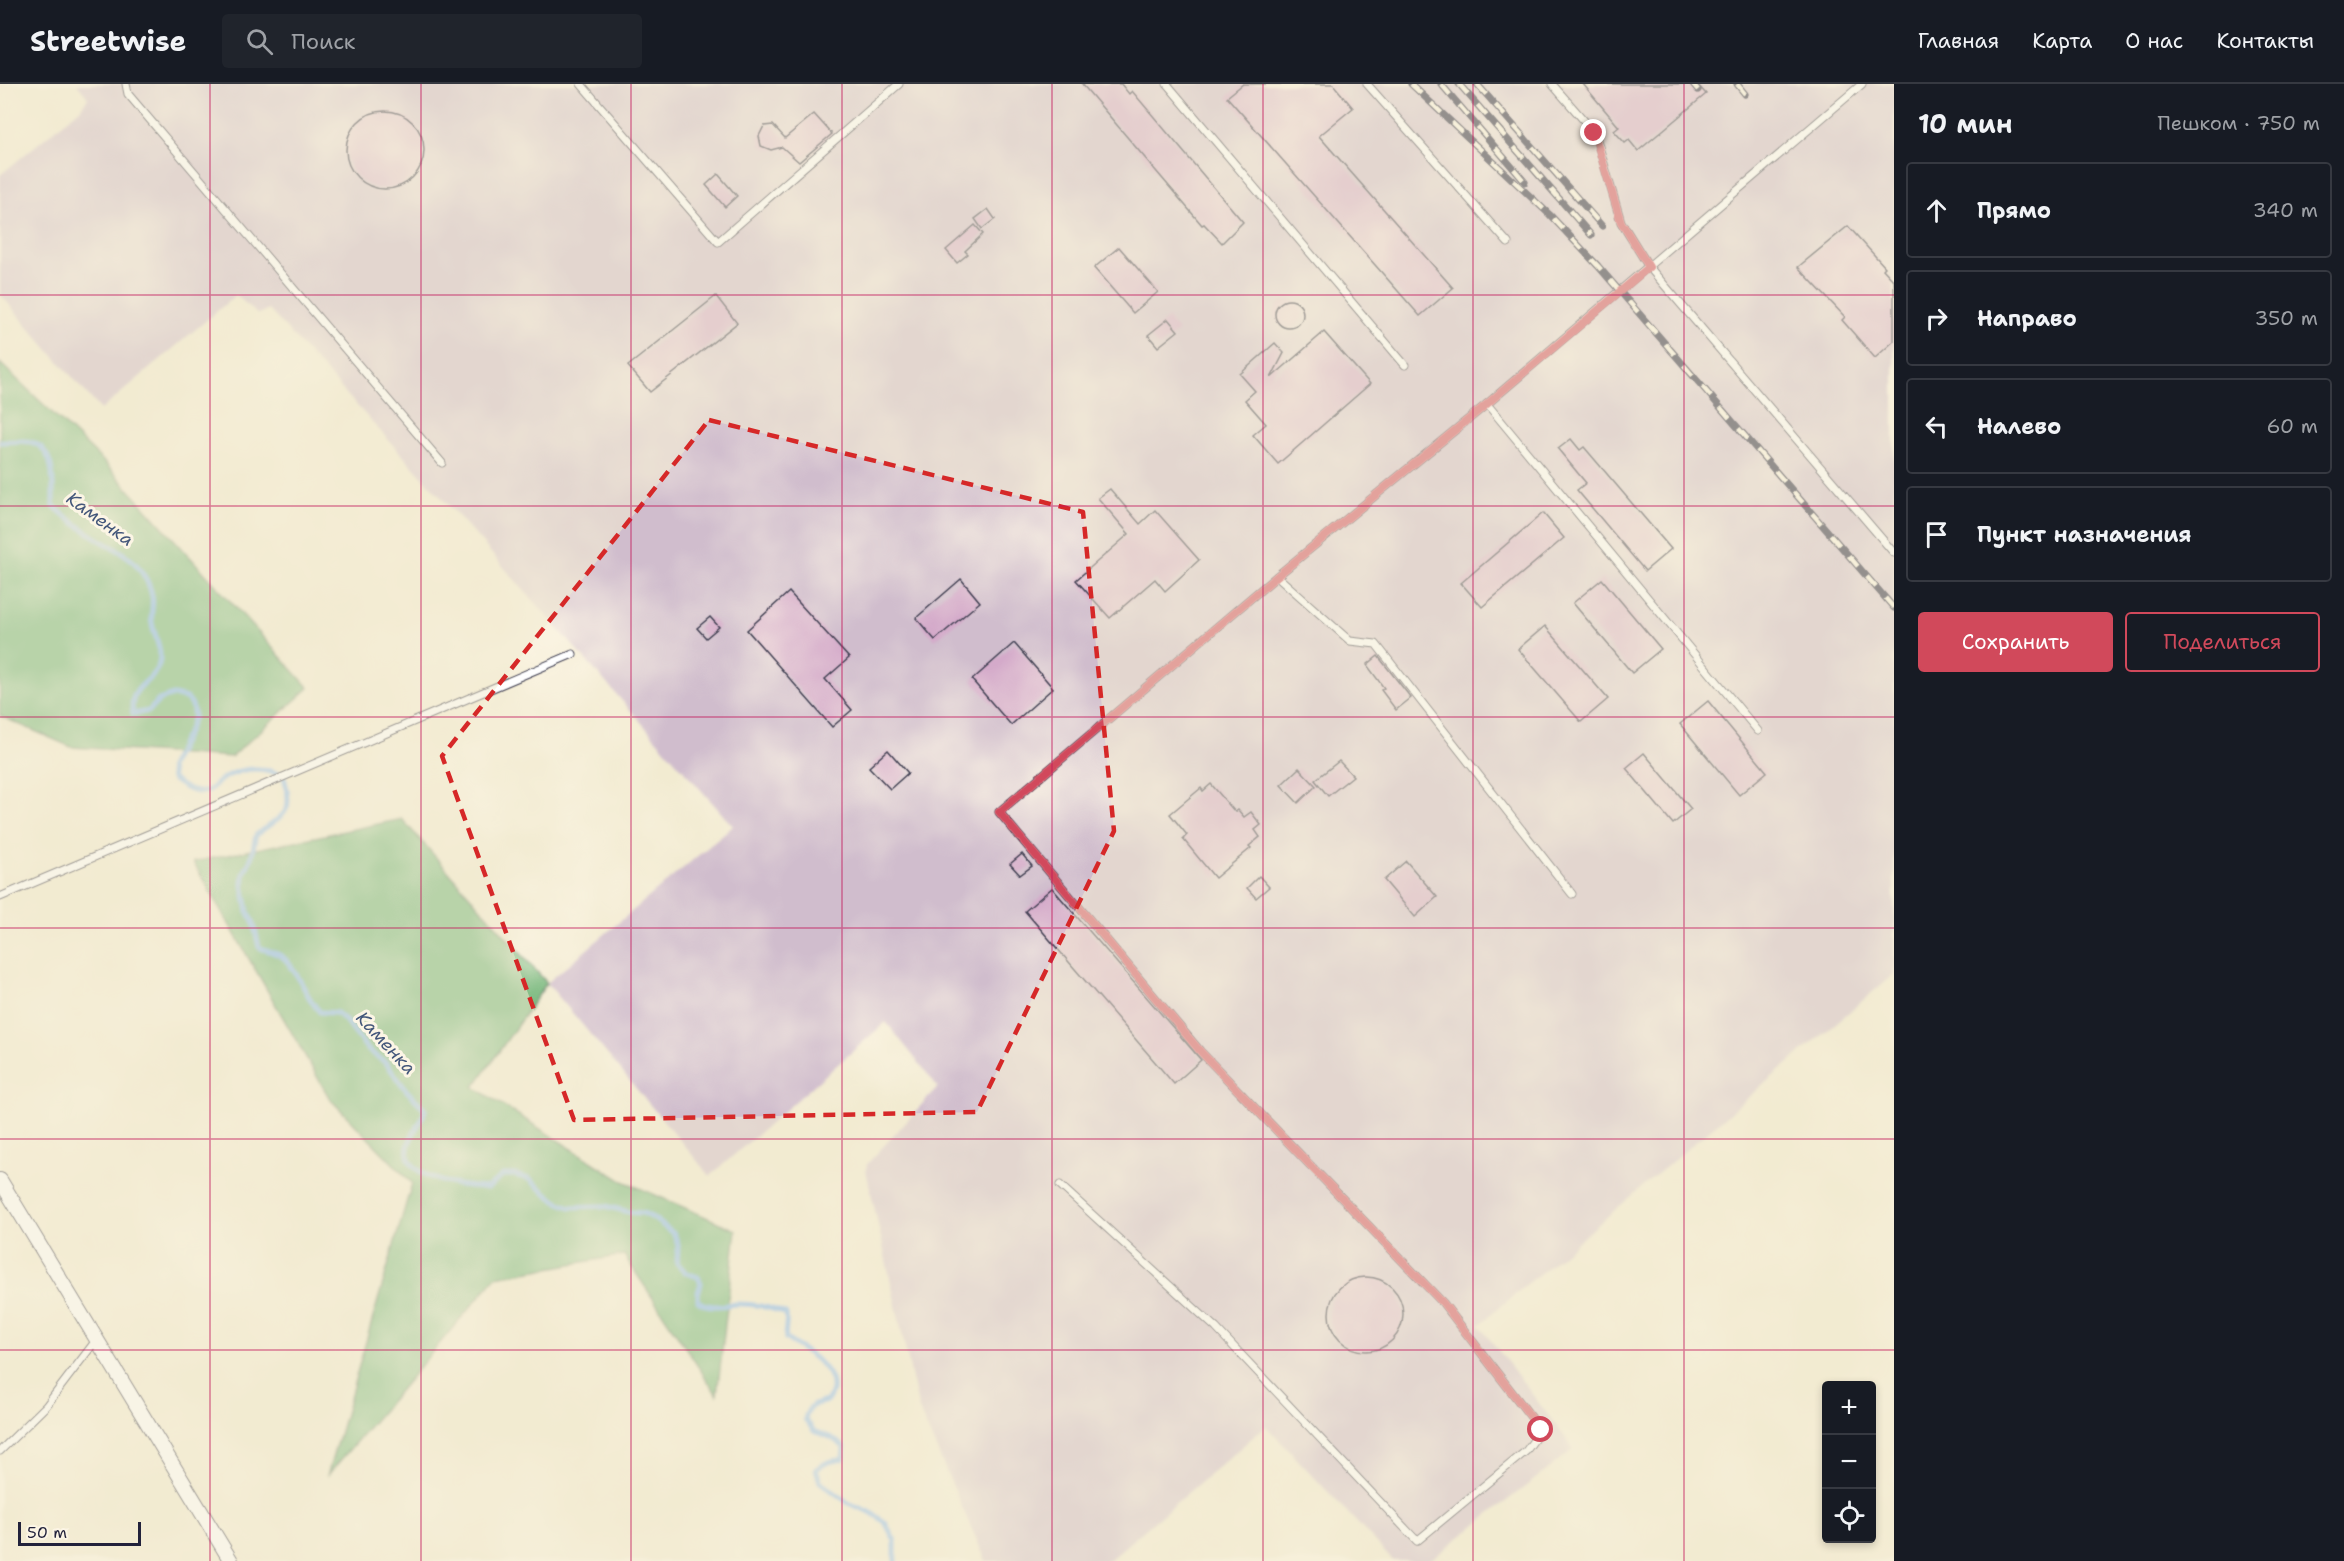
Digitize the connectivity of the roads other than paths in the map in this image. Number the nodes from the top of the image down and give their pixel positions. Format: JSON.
{"nodes":[{"id":1,"x":126,"y":84,"type":"edge"},
{"id":2,"x":581,"y":84,"type":"edge"},
{"id":3,"x":900,"y":84,"type":"edge"},
{"id":4,"x":1167,"y":84,"type":"edge"},
{"id":5,"x":1366,"y":84,"type":"edge"},
{"id":6,"x":1552,"y":84,"type":"edge"},
{"id":7,"x":1862,"y":84,"type":"edge"},
{"id":8,"x":1508,"y":243,"type":"dead end"},
{"id":9,"x":1649,"y":267,"type":"junction"},
{"id":10,"x":1406,"y":365,"type":"dead end"},
{"id":11,"x":1487,"y":404,"type":"junction"},
{"id":12,"x":442,"y":463,"type":"dead end"},
{"id":13,"x":1894,"y":554,"type":"edge"},
{"id":14,"x":1277,"y":576,"type":"junction"},
{"id":15,"x":573,"y":654,"type":"dead end"},
{"id":16,"x":1758,"y":731,"type":"dead end"},
{"id":17,"x":1572,"y":894,"type":"dead end"},
{"id":18,"x":0,"y":897,"type":"edge"},
{"id":19,"x":0,"y":1180,"type":"edge"},
{"id":20,"x":1060,"y":1185,"type":"dead end"},
{"id":21,"x":97,"y":1339,"type":"junction"},
{"id":22,"x":0,"y":1451,"type":"edge"},
{"id":23,"x":231,"y":1561,"type":"edge"}],
"edges":[{"from":1,"to":12,"type":"lane"},
{"from":2,"to":3,"type":"lane"},
{"from":4,"to":10,"type":"lane"},
{"from":5,"to":8,"type":"lane"},
{"from":6,"to":9,"type":"lane"},
{"from":7,"to":9,"type":"lane"},
{"from":9,"to":11,"type":"lane"},
{"from":9,"to":13,"type":"lane"},
{"from":11,"to":14,"type":"lane"},
{"from":11,"to":16,"type":"lane"},
{"from":14,"to":17,"type":"lane"},
{"from":14,"to":20,"type":"lane"},
{"from":15,"to":18,"type":"lane"},
{"from":19,"to":21,"type":"street"},
{"from":21,"to":22,"type":"lane"},
{"from":21,"to":23,"type":"street"}]}
